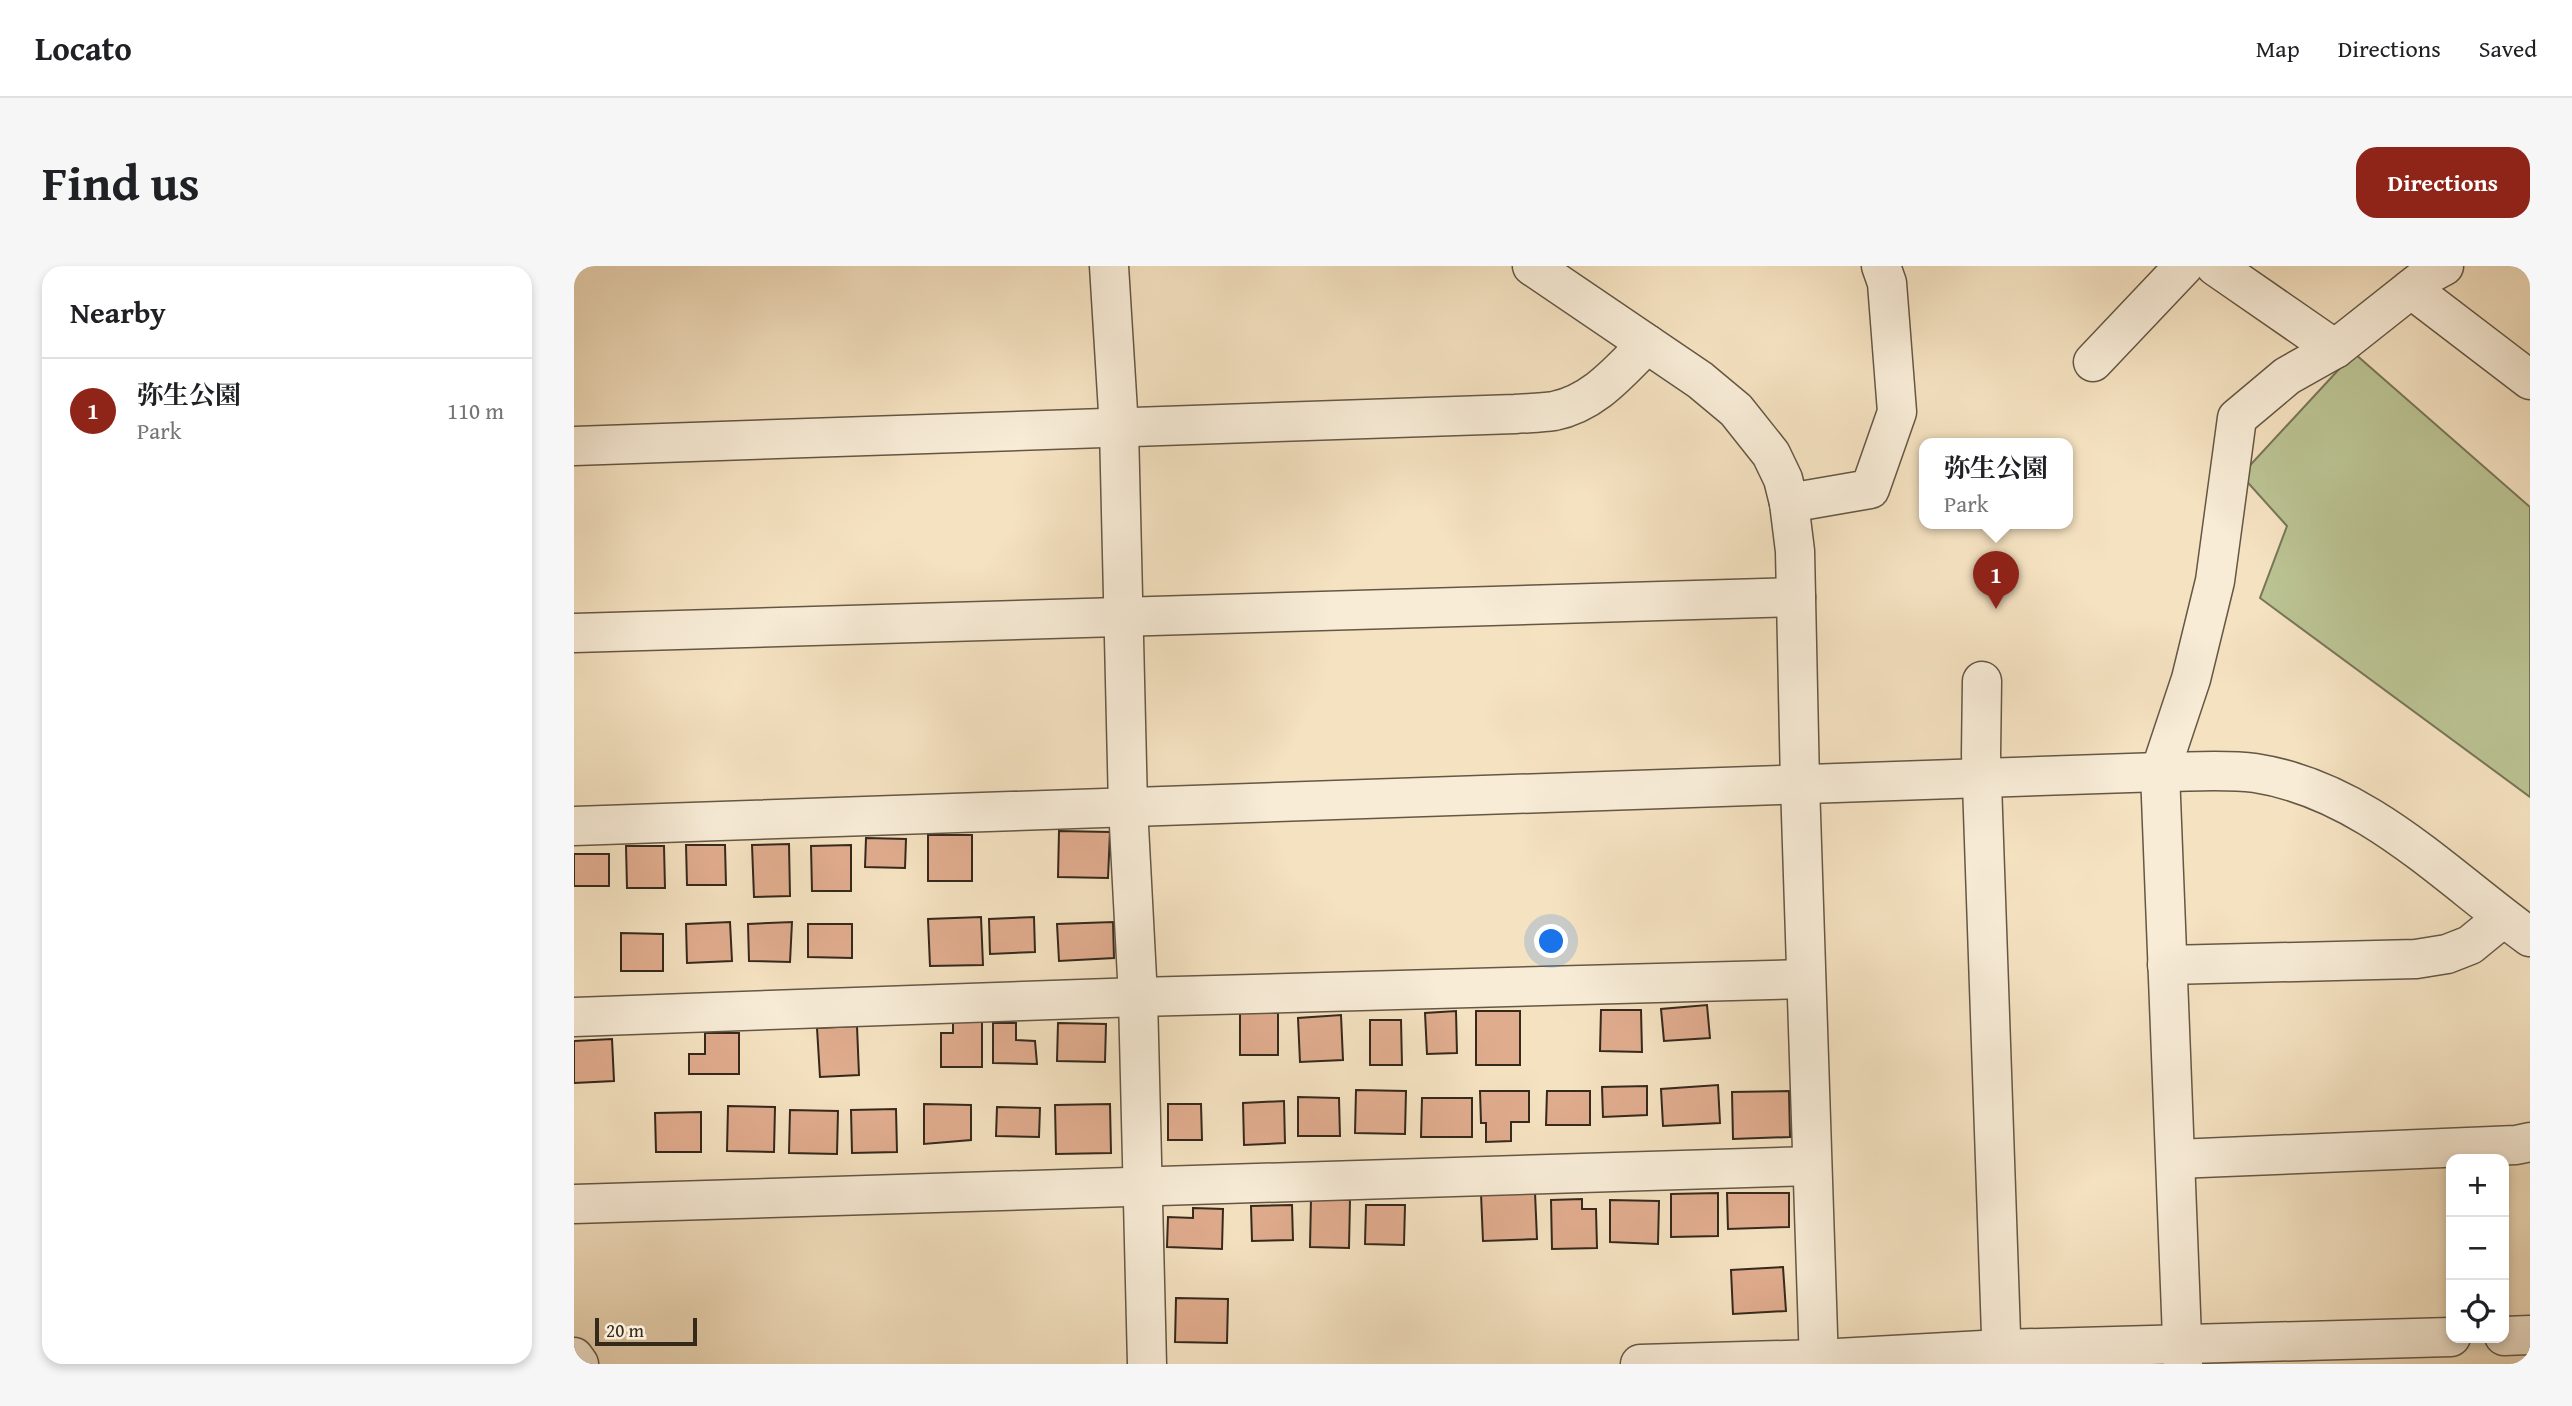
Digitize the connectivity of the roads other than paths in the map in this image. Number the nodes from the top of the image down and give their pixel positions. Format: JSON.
{"nodes":[{"id":1,"x":1109,"y":266,"type":"edge"},
{"id":2,"x":1532,"y":266,"type":"edge"},
{"id":3,"x":1881,"y":266,"type":"edge"},
{"id":4,"x":2184,"y":266,"type":"edge"},
{"id":5,"x":2215,"y":266,"type":"edge"},
{"id":6,"x":2444,"y":266,"type":"edge"},
{"id":7,"x":2411,"y":289,"type":"junction"},
{"id":8,"x":1647,"y":344,"type":"junction"},
{"id":9,"x":2335,"y":349,"type":"junction"},
{"id":10,"x":2093,"y":362,"type":"dead end"},
{"id":11,"x":2530,"y":380,"type":"edge"},
{"id":12,"x":1119,"y":428,"type":"junction"},
{"id":13,"x":574,"y":446,"type":"edge"},
{"id":14,"x":1789,"y":503,"type":"junction"},
{"id":15,"x":1796,"y":597,"type":"junction"},
{"id":16,"x":1124,"y":617,"type":"junction"},
{"id":17,"x":574,"y":633,"type":"edge"},
{"id":18,"x":1982,"y":681,"type":"dead end"},
{"id":19,"x":2160,"y":772,"type":"junction"},
{"id":20,"x":1983,"y":779,"type":"junction"},
{"id":21,"x":1800,"y":784,"type":"junction"},
{"id":22,"x":1128,"y":807,"type":"junction"},
{"id":23,"x":574,"y":827,"type":"edge"},
{"id":24,"x":2517,"y":928,"type":"edge"},
{"id":25,"x":2167,"y":965,"type":"junction"},
{"id":26,"x":1806,"y":979,"type":"junction"},
{"id":27,"x":1138,"y":997,"type":"junction"},
{"id":28,"x":574,"y":1017,"type":"edge"},
{"id":29,"x":2530,"y":1142,"type":"edge"},
{"id":30,"x":2176,"y":1159,"type":"junction"},
{"id":31,"x":1812,"y":1166,"type":"junction"},
{"id":32,"x":1143,"y":1186,"type":"junction"},
{"id":33,"x":574,"y":1204,"type":"edge"},
{"id":34,"x":2530,"y":1335,"type":"edge"},
{"id":35,"x":2509,"y":1336,"type":"edge"},
{"id":36,"x":2446,"y":1337,"type":"edge"},
{"id":37,"x":2182,"y":1355,"type":"edge"},
{"id":38,"x":2002,"y":1356,"type":"edge"},
{"id":39,"x":574,"y":1357,"type":"edge"},
{"id":40,"x":1819,"y":1361,"type":"edge"},
{"id":41,"x":579,"y":1364,"type":"edge"},
{"id":42,"x":1147,"y":1364,"type":"edge"},
{"id":43,"x":1640,"y":1364,"type":"edge"}],
"edges":[{"from":1,"to":12,"type":"street"},
{"from":2,"to":8,"type":"street"},
{"from":3,"to":14,"type":"street"},
{"from":4,"to":10,"type":"street"},
{"from":5,"to":9,"type":"street"},
{"from":6,"to":7,"type":"street"},
{"from":7,"to":9,"type":"street"},
{"from":7,"to":11,"type":"street"},
{"from":8,"to":12,"type":"street"},
{"from":8,"to":14,"type":"street"},
{"from":9,"to":19,"type":"street"},
{"from":12,"to":13,"type":"street"},
{"from":12,"to":16,"type":"street"},
{"from":14,"to":15,"type":"street"},
{"from":15,"to":16,"type":"street"},
{"from":15,"to":21,"type":"street"},
{"from":16,"to":17,"type":"street"},
{"from":16,"to":22,"type":"street"},
{"from":18,"to":20,"type":"street"},
{"from":19,"to":20,"type":"street"},
{"from":19,"to":24,"type":"street"},
{"from":19,"to":25,"type":"street"},
{"from":20,"to":21,"type":"street"},
{"from":20,"to":38,"type":"street"},
{"from":21,"to":22,"type":"street"},
{"from":21,"to":26,"type":"street"},
{"from":22,"to":23,"type":"street"},
{"from":22,"to":27,"type":"street"},
{"from":24,"to":25,"type":"street"},
{"from":25,"to":30,"type":"street"},
{"from":26,"to":27,"type":"street"},
{"from":26,"to":31,"type":"street"},
{"from":27,"to":28,"type":"street"},
{"from":27,"to":32,"type":"street"},
{"from":29,"to":30,"type":"street"},
{"from":30,"to":37,"type":"street"},
{"from":31,"to":32,"type":"street"},
{"from":31,"to":40,"type":"street"},
{"from":32,"to":33,"type":"street"},
{"from":32,"to":42,"type":"street"},
{"from":34,"to":35,"type":"street"},
{"from":36,"to":37,"type":"street"},
{"from":37,"to":38,"type":"street"},
{"from":38,"to":40,"type":"street"},
{"from":39,"to":41,"type":"street"},
{"from":40,"to":43,"type":"street"}]}
